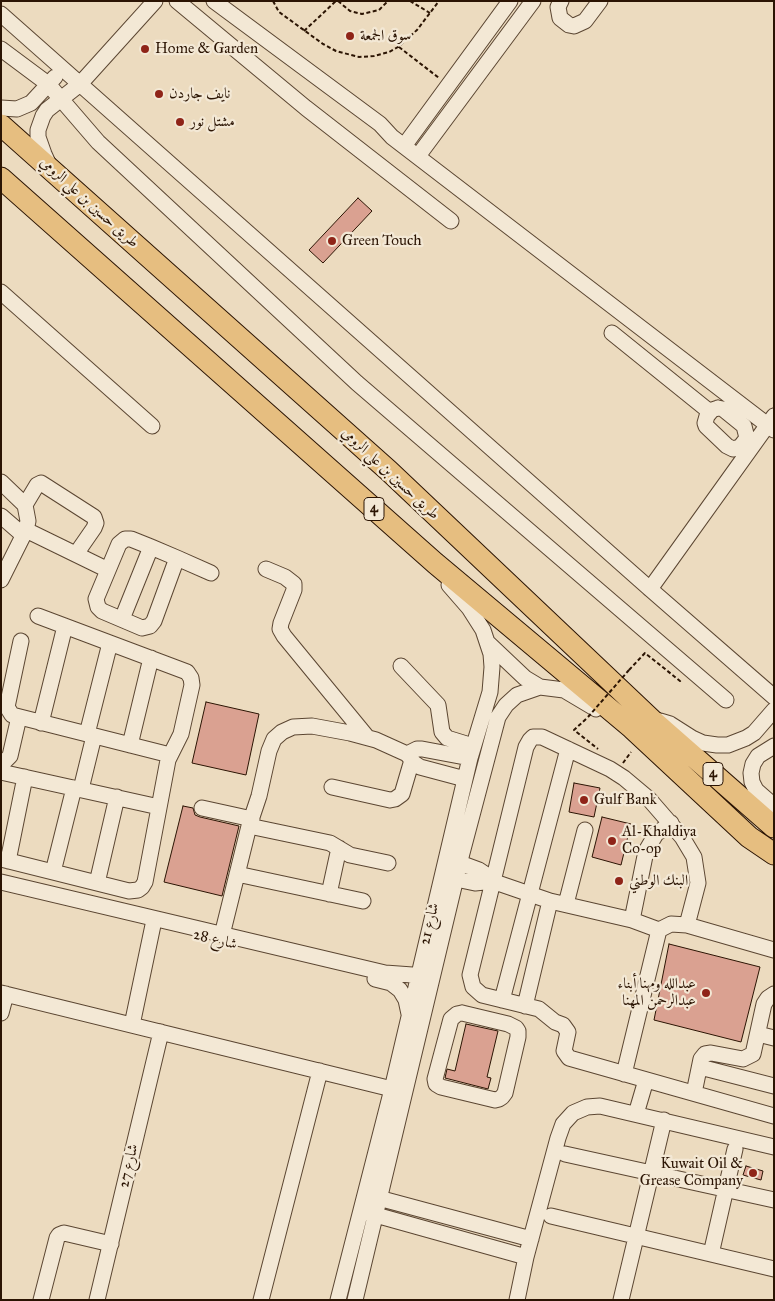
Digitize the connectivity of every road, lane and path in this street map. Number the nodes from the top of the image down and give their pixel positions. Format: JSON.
{"nodes":[{"id":1,"x":155,"y":1,"type":"edge"},
{"id":2,"x":177,"y":1,"type":"edge"},
{"id":3,"x":203,"y":1,"type":"edge"},
{"id":4,"x":214,"y":1,"type":"edge"},
{"id":5,"x":273,"y":1,"type":"edge"},
{"id":6,"x":337,"y":1,"type":"edge"},
{"id":7,"x":388,"y":1,"type":"edge"},
{"id":8,"x":410,"y":1,"type":"edge"},
{"id":9,"x":439,"y":1,"type":"edge"},
{"id":10,"x":510,"y":1,"type":"edge"},
{"id":11,"x":533,"y":1,"type":"edge"},
{"id":12,"x":561,"y":1,"type":"edge"},
{"id":13,"x":600,"y":1,"type":"edge"},
{"id":14,"x":430,"y":12,"type":"junction"},
{"id":15,"x":1,"y":14,"type":"edge"},
{"id":16,"x":304,"y":30,"type":"junction"},
{"id":17,"x":398,"y":47,"type":"junction"},
{"id":18,"x":1,"y":49,"type":"edge"},
{"id":19,"x":62,"y":68,"type":"junction"},
{"id":20,"x":48,"y":84,"type":"junction"},
{"id":21,"x":80,"y":84,"type":"junction"},
{"id":22,"x":448,"y":86,"type":"junction"},
{"id":23,"x":62,"y":99,"type":"junction"},
{"id":24,"x":1,"y":108,"type":"edge"},
{"id":25,"x":1,"y":125,"type":"edge"},
{"id":26,"x":392,"y":137,"type":"junction"},
{"id":27,"x":404,"y":146,"type":"junction"},
{"id":28,"x":418,"y":156,"type":"junction"},
{"id":29,"x":52,"y":170,"type":"junction"},
{"id":30,"x":1,"y":178,"type":"edge"},
{"id":31,"x":451,"y":221,"type":"dead end"},
{"id":32,"x":1,"y":292,"type":"edge"},
{"id":33,"x":612,"y":333,"type":"dead end"},
{"id":34,"x":689,"y":365,"type":"junction"},
{"id":35,"x":674,"y":383,"type":"junction"},
{"id":36,"x":710,"y":412,"type":"dead end"},
{"id":37,"x":771,"y":424,"type":"edge"},
{"id":38,"x":152,"y":426,"type":"dead end"},
{"id":39,"x":1,"y":482,"type":"edge"},
{"id":40,"x":24,"y":505,"type":"junction"},
{"id":41,"x":1,"y":516,"type":"edge"},
{"id":42,"x":24,"y":532,"type":"junction"},
{"id":43,"x":151,"y":547,"type":"junction"},
{"id":44,"x":76,"y":554,"type":"junction"},
{"id":45,"x":177,"y":558,"type":"junction"},
{"id":46,"x":435,"y":563,"type":"junction"},
{"id":47,"x":266,"y":568,"type":"dead end"},
{"id":48,"x":108,"y":570,"type":"junction"},
{"id":49,"x":211,"y":573,"type":"dead end"},
{"id":50,"x":1,"y":580,"type":"edge"},
{"id":51,"x":650,"y":589,"type":"junction"},
{"id":52,"x":38,"y":616,"type":"dead end"},
{"id":53,"x":122,"y":619,"type":"junction"},
{"id":54,"x":65,"y":626,"type":"junction"},
{"id":55,"x":21,"y":641,"type":"dead end"},
{"id":56,"x":488,"y":642,"type":"junction"},
{"id":57,"x":110,"y":643,"type":"junction"},
{"id":58,"x":151,"y":658,"type":"junction"},
{"id":59,"x":401,"y":666,"type":"dead end"},
{"id":60,"x":680,"y":681,"type":"dead end"},
{"id":61,"x":540,"y":687,"type":"junction"},
{"id":62,"x":774,"y":697,"type":"edge"},
{"id":63,"x":726,"y":700,"type":"dead end"},
{"id":64,"x":770,"y":715,"type":"edge"},
{"id":65,"x":19,"y":717,"type":"junction"},
{"id":66,"x":653,"y":721,"type":"junction"},
{"id":67,"x":41,"y":722,"type":"junction"},
{"id":68,"x":632,"y":728,"type":"junction"},
{"id":69,"x":486,"y":730,"type":"junction"},
{"id":70,"x":8,"y":733,"type":"edge"},
{"id":71,"x":90,"y":735,"type":"junction"},
{"id":72,"x":367,"y":737,"type":"junction"},
{"id":73,"x":130,"y":745,"type":"junction"},
{"id":74,"x":774,"y":745,"type":"edge"},
{"id":75,"x":568,"y":749,"type":"junction"},
{"id":76,"x":6,"y":750,"type":"edge"},
{"id":77,"x":601,"y":751,"type":"dead end"},
{"id":78,"x":471,"y":752,"type":"junction"},
{"id":79,"x":631,"y":752,"type":"dead end"},
{"id":80,"x":170,"y":755,"type":"junction"},
{"id":81,"x":409,"y":757,"type":"junction"},
{"id":82,"x":1,"y":765,"type":"edge"},
{"id":83,"x":621,"y":766,"type":"dead end"},
{"id":84,"x":1,"y":772,"type":"edge"},
{"id":85,"x":25,"y":777,"type":"junction"},
{"id":86,"x":465,"y":779,"type":"junction"},
{"id":87,"x":78,"y":788,"type":"junction"},
{"id":88,"x":332,"y":788,"type":"dead end"},
{"id":89,"x":117,"y":797,"type":"junction"},
{"id":90,"x":774,"y":806,"type":"edge"},
{"id":91,"x":159,"y":807,"type":"junction"},
{"id":92,"x":202,"y":808,"type":"dead end"},
{"id":93,"x":251,"y":822,"type":"junction"},
{"id":94,"x":671,"y":823,"type":"junction"},
{"id":95,"x":774,"y":828,"type":"edge"},
{"id":96,"x":585,"y":830,"type":"dead end"},
{"id":97,"x":750,"y":837,"type":"junction"},
{"id":98,"x":339,"y":848,"type":"junction"},
{"id":99,"x":774,"y":854,"type":"edge"},
{"id":100,"x":5,"y":860,"type":"edge"},
{"id":101,"x":774,"y":862,"type":"edge"},
{"id":102,"x":388,"y":863,"type":"dead end"},
{"id":103,"x":460,"y":863,"type":"junction"},
{"id":104,"x":53,"y":872,"type":"junction"},
{"id":105,"x":237,"y":874,"type":"junction"},
{"id":106,"x":456,"y":879,"type":"junction"},
{"id":107,"x":491,"y":880,"type":"junction"},
{"id":108,"x":1,"y":882,"type":"edge"},
{"id":109,"x":97,"y":883,"type":"junction"},
{"id":110,"x":1,"y":889,"type":"edge"},
{"id":111,"x":329,"y":894,"type":"junction"},
{"id":112,"x":528,"y":894,"type":"junction"},
{"id":113,"x":364,"y":901,"type":"dead end"},
{"id":114,"x":550,"y":901,"type":"junction"},
{"id":115,"x":566,"y":904,"type":"junction"},
{"id":116,"x":632,"y":920,"type":"junction"},
{"id":117,"x":152,"y":925,"type":"junction"},
{"id":118,"x":687,"y":925,"type":"junction"},
{"id":119,"x":659,"y":930,"type":"junction"},
{"id":120,"x":222,"y":935,"type":"junction"},
{"id":121,"x":774,"y":950,"type":"edge"},
{"id":122,"x":426,"y":976,"type":"junction"},
{"id":123,"x":4,"y":994,"type":"edge"},
{"id":124,"x":774,"y":994,"type":"edge"},
{"id":125,"x":502,"y":1000,"type":"junction"},
{"id":126,"x":525,"y":1006,"type":"junction"},
{"id":127,"x":1,"y":1013,"type":"edge"},
{"id":128,"x":409,"y":1016,"type":"junction"},
{"id":129,"x":132,"y":1025,"type":"junction"},
{"id":130,"x":161,"y":1032,"type":"junction"},
{"id":131,"x":758,"y":1034,"type":"junction"},
{"id":132,"x":774,"y":1038,"type":"edge"},
{"id":133,"x":417,"y":1042,"type":"junction"},
{"id":134,"x":443,"y":1049,"type":"junction"},
{"id":135,"x":700,"y":1067,"type":"junction"},
{"id":136,"x":320,"y":1070,"type":"junction"},
{"id":137,"x":624,"y":1074,"type":"junction"},
{"id":138,"x":646,"y":1080,"type":"junction"},
{"id":139,"x":774,"y":1086,"type":"edge"},
{"id":140,"x":392,"y":1089,"type":"junction"},
{"id":141,"x":694,"y":1093,"type":"junction"},
{"id":142,"x":636,"y":1114,"type":"junction"},
{"id":143,"x":774,"y":1116,"type":"edge"},
{"id":144,"x":664,"y":1120,"type":"junction"},
{"id":145,"x":774,"y":1147,"type":"edge"},
{"id":146,"x":735,"y":1149,"type":"dead end"},
{"id":147,"x":565,"y":1154,"type":"dead end"},
{"id":148,"x":651,"y":1174,"type":"junction"},
{"id":149,"x":726,"y":1190,"type":"junction"},
{"id":150,"x":372,"y":1196,"type":"junction"},
{"id":151,"x":774,"y":1200,"type":"edge"},
{"id":152,"x":368,"y":1213,"type":"junction"},
{"id":153,"x":551,"y":1216,"type":"dead end"},
{"id":154,"x":458,"y":1220,"type":"junction"},
{"id":155,"x":636,"y":1236,"type":"junction"},
{"id":156,"x":454,"y":1237,"type":"junction"},
{"id":157,"x":531,"y":1239,"type":"junction"},
{"id":158,"x":110,"y":1244,"type":"junction"},
{"id":159,"x":711,"y":1254,"type":"junction"},
{"id":160,"x":526,"y":1257,"type":"junction"},
{"id":161,"x":774,"y":1269,"type":"edge"},
{"id":162,"x":41,"y":1300,"type":"edge"},
{"id":163,"x":97,"y":1300,"type":"edge"},
{"id":164,"x":261,"y":1300,"type":"edge"},
{"id":165,"x":338,"y":1300,"type":"edge"},
{"id":166,"x":355,"y":1300,"type":"edge"},
{"id":167,"x":517,"y":1300,"type":"edge"},
{"id":168,"x":621,"y":1300,"type":"edge"}],
"edges":[{"from":1,"to":21,"type":"street"},
{"from":2,"to":31,"type":"street"},
{"from":3,"to":26,"type":"street"},
{"from":4,"to":26,"type":"street"},
{"from":5,"to":16,"type":"path"},
{"from":6,"to":7,"type":"path"},
{"from":6,"to":16,"type":"path"},
{"from":8,"to":14,"type":"path"},
{"from":9,"to":14,"type":"path"},
{"from":10,"to":22,"type":"street"},
{"from":11,"to":28,"type":"street"},
{"from":12,"to":13,"type":"street"},
{"from":14,"to":17,"type":"path"},
{"from":15,"to":19,"type":"street"},
{"from":16,"to":17,"type":"path"},
{"from":17,"to":22,"type":"path"},
{"from":18,"to":20,"type":"street"},
{"from":19,"to":20,"type":"street"},
{"from":19,"to":21,"type":"street"},
{"from":20,"to":23,"type":"street"},
{"from":20,"to":24,"type":"street"},
{"from":21,"to":23,"type":"street"},
{"from":21,"to":51,"type":"street"},
{"from":22,"to":27,"type":"street"},
{"from":23,"to":29,"type":"street"},
{"from":23,"to":63,"type":"street"},
{"from":25,"to":29,"type":"highway","name":"طريق حسين بن علي الرومي","number":"4"},
{"from":26,"to":27,"type":"street"},
{"from":27,"to":28,"type":"street"},
{"from":28,"to":34,"type":"street"},
{"from":29,"to":66,"type":"highway","name":"طريق حسين بن علي الرومي","number":"4"},
{"from":30,"to":46,"type":"highway","number":"4"},
{"from":32,"to":38,"type":"street"},
{"from":33,"to":35,"type":"street"},
{"from":34,"to":35,"type":"street"},
{"from":34,"to":37,"type":"street"},
{"from":35,"to":36,"type":"street"},
{"from":37,"to":51,"type":"street"},
{"from":39,"to":40,"type":"street"},
{"from":40,"to":42,"type":"street"},
{"from":40,"to":44,"type":"street"},
{"from":41,"to":42,"type":"street"},
{"from":42,"to":44,"type":"street"},
{"from":42,"to":50,"type":"street"},
{"from":43,"to":45,"type":"street"},
{"from":43,"to":48,"type":"street"},
{"from":43,"to":53,"type":"street"},
{"from":44,"to":48,"type":"street"},
{"from":45,"to":49,"type":"street"},
{"from":45,"to":53,"type":"street"},
{"from":46,"to":56,"type":"street","name":"شارع 21"},
{"from":46,"to":68,"type":"highway","number":"4"},
{"from":47,"to":72,"type":"street"},
{"from":48,"to":53,"type":"street"},
{"from":51,"to":62,"type":"street"},
{"from":52,"to":54,"type":"street"},
{"from":54,"to":57,"type":"street"},
{"from":54,"to":67,"type":"street"},
{"from":55,"to":65,"type":"street"},
{"from":56,"to":61,"type":"street"},
{"from":56,"to":69,"type":"street","name":"شارع 21"},
{"from":57,"to":58,"type":"street"},
{"from":57,"to":71,"type":"street"},
{"from":58,"to":73,"type":"street"},
{"from":58,"to":80,"type":"street"},
{"from":59,"to":78,"type":"street"},
{"from":60,"to":77,"type":"path","bridge":true},
{"from":61,"to":68,"type":"street","name":"شارع 21"},
{"from":61,"to":69,"type":"street","name":"شارع 21"},
{"from":64,"to":66,"type":"street"},
{"from":64,"to":74,"type":"street"},
{"from":65,"to":67,"type":"street"},
{"from":65,"to":70,"type":"street"},
{"from":66,"to":95,"type":"highway","name":"طريق حسين بن علي الرومي","number":"4"},
{"from":67,"to":71,"type":"street"},
{"from":68,"to":97,"type":"highway","number":"4"},
{"from":69,"to":78,"type":"street","name":"شارع 21"},
{"from":69,"to":103,"type":"street","name":"شارع 21"},
{"from":70,"to":76,"type":"street"},
{"from":71,"to":73,"type":"street"},
{"from":71,"to":87,"type":"street"},
{"from":72,"to":81,"type":"street"},
{"from":72,"to":93,"type":"street"},
{"from":73,"to":80,"type":"street"},
{"from":74,"to":90,"type":"street"},
{"from":75,"to":94,"type":"street"},
{"from":75,"to":107,"type":"street"},
{"from":75,"to":112,"type":"street"},
{"from":76,"to":82,"type":"street"},
{"from":78,"to":81,"type":"street"},
{"from":78,"to":86,"type":"street","name":"شارع 21"},
{"from":79,"to":83,"type":"path"},
{"from":80,"to":91,"type":"street"},
{"from":81,"to":86,"type":"street"},
{"from":81,"to":88,"type":"street"},
{"from":84,"to":85,"type":"street"},
{"from":85,"to":87,"type":"street"},
{"from":85,"to":100,"type":"street"},
{"from":86,"to":122,"type":"street","name":"شارع 21"},
{"from":87,"to":89,"type":"street"},
{"from":87,"to":104,"type":"street"},
{"from":89,"to":91,"type":"street"},
{"from":89,"to":109,"type":"street"},
{"from":91,"to":109,"type":"street"},
{"from":92,"to":93,"type":"street"},
{"from":93,"to":98,"type":"street"},
{"from":93,"to":105,"type":"street"},
{"from":94,"to":116,"type":"street"},
{"from":94,"to":118,"type":"street"},
{"from":96,"to":115,"type":"street"},
{"from":97,"to":99,"type":"highway","number":"4"},
{"from":97,"to":101,"type":"highway"},
{"from":98,"to":102,"type":"street"},
{"from":98,"to":111,"type":"street"},
{"from":100,"to":104,"type":"street"},
{"from":103,"to":106,"type":"street","name":"شارع 21"},
{"from":103,"to":107,"type":"street"},
{"from":104,"to":109,"type":"street"},
{"from":105,"to":111,"type":"street"},
{"from":105,"to":120,"type":"street"},
{"from":106,"to":107,"type":"street"},
{"from":106,"to":122,"type":"street","name":"شارع 21"},
{"from":107,"to":112,"type":"street"},
{"from":107,"to":125,"type":"street"},
{"from":108,"to":120,"type":"street","name":"شارع 28"},
{"from":110,"to":117,"type":"street","name":"شارع 28"},
{"from":111,"to":113,"type":"street"},
{"from":112,"to":114,"type":"street"},
{"from":112,"to":125,"type":"street"},
{"from":114,"to":115,"type":"street"},
{"from":114,"to":126,"type":"street"},
{"from":115,"to":116,"type":"street"},
{"from":116,"to":119,"type":"street"},
{"from":117,"to":128,"type":"street","name":"شارع 28"},
{"from":117,"to":129,"type":"street"},
{"from":118,"to":119,"type":"street"},
{"from":118,"to":121,"type":"street"},
{"from":119,"to":137,"type":"street"},
{"from":120,"to":122,"type":"street","name":"شارع 28"},
{"from":122,"to":128,"type":"street","name":"شارع 21"},
{"from":122,"to":133,"type":"street","name":"شارع 21"},
{"from":123,"to":127,"type":"street"},
{"from":123,"to":129,"type":"street"},
{"from":124,"to":131,"type":"street"},
{"from":125,"to":126,"type":"street"},
{"from":126,"to":137,"type":"street"},
{"from":128,"to":140,"type":"street","name":"شارع 21"},
{"from":129,"to":130,"type":"street"},
{"from":130,"to":136,"type":"street"},
{"from":130,"to":158,"type":"street","name":"شارع 27"},
{"from":131,"to":132,"type":"street"},
{"from":131,"to":135,"type":"street"},
{"from":133,"to":134,"type":"street"},
{"from":133,"to":150,"type":"street","name":"شارع 21"},
{"from":134,"to":134,"type":"street"},
{"from":135,"to":139,"type":"street"},
{"from":135,"to":141,"type":"street"},
{"from":136,"to":140,"type":"street"},
{"from":136,"to":164,"type":"street"},
{"from":137,"to":138,"type":"street"},
{"from":138,"to":141,"type":"street"},
{"from":138,"to":142,"type":"street"},
{"from":140,"to":150,"type":"street","name":"شارع 21"},
{"from":141,"to":143,"type":"street"},
{"from":142,"to":144,"type":"street"},
{"from":142,"to":157,"type":"street"},
{"from":144,"to":145,"type":"street"},
{"from":144,"to":148,"type":"street"},
{"from":146,"to":149,"type":"street"},
{"from":147,"to":148,"type":"street"},
{"from":148,"to":149,"type":"street"},
{"from":148,"to":155,"type":"street"},
{"from":149,"to":151,"type":"street"},
{"from":149,"to":159,"type":"street"},
{"from":150,"to":152,"type":"street","name":"شارع 21"},
{"from":150,"to":154,"type":"street"},
{"from":152,"to":156,"type":"street"},
{"from":152,"to":165,"type":"street","name":"شارع 21"},
{"from":152,"to":166,"type":"street","name":"شارع 21"},
{"from":153,"to":155,"type":"street"},
{"from":154,"to":156,"type":"street"},
{"from":154,"to":157,"type":"street"},
{"from":155,"to":159,"type":"street"},
{"from":155,"to":168,"type":"street"},
{"from":156,"to":160,"type":"street"},
{"from":157,"to":160,"type":"street"},
{"from":158,"to":162,"type":"street"},
{"from":158,"to":163,"type":"street","name":"شارع 27"},
{"from":159,"to":161,"type":"street"},
{"from":160,"to":167,"type":"street"}]}
